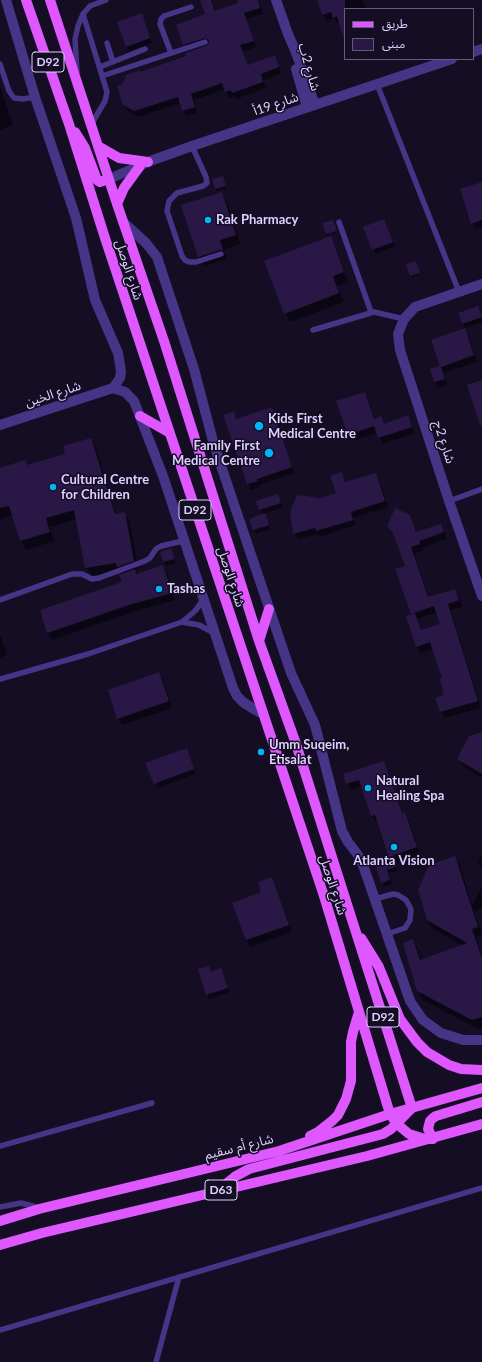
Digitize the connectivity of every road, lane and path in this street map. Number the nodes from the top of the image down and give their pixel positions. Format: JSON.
{"nodes":[{"id":1,"x":6,"y":0,"type":"edge"},
{"id":2,"x":26,"y":0,"type":"edge"},
{"id":3,"x":50,"y":0,"type":"edge"},
{"id":4,"x":106,"y":0,"type":"edge"},
{"id":5,"x":276,"y":0,"type":"edge"},
{"id":6,"x":97,"y":1,"type":"edge"},
{"id":7,"x":191,"y":6,"type":"dead end"},
{"id":8,"x":83,"y":14,"type":"junction"},
{"id":9,"x":107,"y":42,"type":"dead end"},
{"id":10,"x":205,"y":42,"type":"dead end"},
{"id":11,"x":145,"y":49,"type":"dead end"},
{"id":12,"x":171,"y":53,"type":"junction"},
{"id":13,"x":449,"y":60,"type":"edge"},
{"id":14,"x":113,"y":62,"type":"junction"},
{"id":15,"x":0,"y":64,"type":"edge"},
{"id":16,"x":100,"y":67,"type":"junction"},
{"id":17,"x":102,"y":76,"type":"junction"},
{"id":18,"x":77,"y":82,"type":"junction"},
{"id":19,"x":377,"y":84,"type":"junction"},
{"id":20,"x":35,"y":97,"type":"junction"},
{"id":21,"x":311,"y":106,"type":"junction"},
{"id":22,"x":69,"y":124,"type":"junction"},
{"id":23,"x":91,"y":125,"type":"junction"},
{"id":24,"x":98,"y":146,"type":"junction"},
{"id":25,"x":192,"y":146,"type":"junction"},
{"id":26,"x":144,"y":164,"type":"junction"},
{"id":27,"x":109,"y":179,"type":"junction"},
{"id":28,"x":117,"y":204,"type":"junction"},
{"id":29,"x":123,"y":222,"type":"junction"},
{"id":30,"x":339,"y":222,"type":"dead end"},
{"id":31,"x":221,"y":254,"type":"dead end"},
{"id":32,"x":482,"y":284,"type":"edge"},
{"id":33,"x":459,"y":292,"type":"junction"},
{"id":34,"x":371,"y":312,"type":"junction"},
{"id":35,"x":404,"y":319,"type":"junction"},
{"id":36,"x":313,"y":330,"type":"dead end"},
{"id":37,"x":113,"y":388,"type":"junction"},
{"id":38,"x":140,"y":416,"type":"junction"},
{"id":39,"x":0,"y":425,"type":"edge"},
{"id":40,"x":170,"y":433,"type":"junction"},
{"id":41,"x":482,"y":489,"type":"edge"},
{"id":42,"x":449,"y":501,"type":"junction"},
{"id":43,"x":183,"y":540,"type":"junction"},
{"id":44,"x":482,"y":596,"type":"edge"},
{"id":45,"x":204,"y":599,"type":"junction"},
{"id":46,"x":0,"y":600,"type":"edge"},
{"id":47,"x":269,"y":609,"type":"junction"},
{"id":48,"x":182,"y":622,"type":"junction"},
{"id":49,"x":214,"y":633,"type":"junction"},
{"id":50,"x":259,"y":641,"type":"junction"},
{"id":51,"x":0,"y":679,"type":"edge"},
{"id":52,"x":263,"y":714,"type":"junction"},
{"id":53,"x":375,"y":899,"type":"junction"},
{"id":54,"x":354,"y":927,"type":"junction"},
{"id":55,"x":387,"y":934,"type":"junction"},
{"id":56,"x":359,"y":1012,"type":"junction"},
{"id":57,"x":482,"y":1040,"type":"edge"},
{"id":58,"x":482,"y":1070,"type":"edge"},
{"id":59,"x":482,"y":1088,"type":"edge"},
{"id":60,"x":482,"y":1102,"type":"edge"},
{"id":61,"x":152,"y":1103,"type":"dead end"},
{"id":62,"x":412,"y":1108,"type":"junction"},
{"id":63,"x":390,"y":1114,"type":"junction"},
{"id":64,"x":376,"y":1118,"type":"junction"},
{"id":65,"x":397,"y":1124,"type":"junction"},
{"id":66,"x":482,"y":1124,"type":"edge"},
{"id":67,"x":383,"y":1134,"type":"junction"},
{"id":68,"x":433,"y":1139,"type":"junction"},
{"id":69,"x":0,"y":1146,"type":"edge"},
{"id":70,"x":279,"y":1151,"type":"junction"},
{"id":71,"x":482,"y":1188,"type":"edge"},
{"id":72,"x":218,"y":1190,"type":"junction"},
{"id":73,"x":0,"y":1207,"type":"edge"},
{"id":74,"x":39,"y":1209,"type":"junction"},
{"id":75,"x":0,"y":1221,"type":"edge"},
{"id":76,"x":0,"y":1245,"type":"edge"},
{"id":77,"x":179,"y":1277,"type":"junction"},
{"id":78,"x":0,"y":1330,"type":"edge"},
{"id":79,"x":156,"y":1362,"type":"edge"}],
"edges":[{"from":1,"to":20,"type":"street"},
{"from":2,"to":22,"type":"main road","name":"شارع الوصل","number":"D92"},
{"from":3,"to":18,"type":"main road","name":"شارع الوصل","number":"D92"},
{"from":4,"to":6,"type":"lane"},
{"from":5,"to":21,"type":"street","name":"شارع 2ب"},
{"from":6,"to":8,"type":"lane"},
{"from":7,"to":12,"type":"lane"},
{"from":8,"to":16,"type":"lane"},
{"from":8,"to":18,"type":"lane"},
{"from":9,"to":14,"type":"lane"},
{"from":10,"to":12,"type":"lane"},
{"from":11,"to":14,"type":"lane"},
{"from":12,"to":17,"type":"lane"},
{"from":13,"to":19,"type":"street","name":"شارع 19أ"},
{"from":14,"to":16,"type":"lane"},
{"from":15,"to":20,"type":"lane"},
{"from":16,"to":17,"type":"lane"},
{"from":17,"to":23,"type":"lane"},
{"from":18,"to":23,"type":"main road","name":"شارع الوصل","number":"D92"},
{"from":19,"to":21,"type":"street","name":"شارع 19أ"},
{"from":19,"to":33,"type":"lane"},
{"from":20,"to":37,"type":"street"},
{"from":21,"to":25,"type":"street","name":"شارع 19أ"},
{"from":22,"to":27,"type":"main road"},
{"from":22,"to":40,"type":"main road","name":"شارع الوصل","number":"D92"},
{"from":23,"to":24,"type":"main road","name":"شارع الوصل","number":"D92"},
{"from":24,"to":26,"type":"main road"},
{"from":24,"to":27,"type":"main road","name":"شارع الوصل","number":"D92"},
{"from":25,"to":26,"type":"street","name":"شارع 19أ"},
{"from":25,"to":31,"type":"lane"},
{"from":26,"to":27,"type":"street","name":"شارع 19أ"},
{"from":26,"to":28,"type":"main road"},
{"from":27,"to":28,"type":"main road","name":"شارع الوصل","number":"D92"},
{"from":28,"to":29,"type":"main road","name":"شارع الوصل","number":"D92"},
{"from":29,"to":47,"type":"street"},
{"from":29,"to":50,"type":"main road","name":"شارع الوصل","number":"D92"},
{"from":30,"to":34,"type":"lane"},
{"from":32,"to":33,"type":"street"},
{"from":33,"to":35,"type":"street"},
{"from":34,"to":35,"type":"lane"},
{"from":34,"to":36,"type":"lane"},
{"from":35,"to":42,"type":"street","name":"شارع 2ج"},
{"from":37,"to":38,"type":"street"},
{"from":37,"to":39,"type":"street","name":"شارع الخين"},
{"from":38,"to":40,"type":"main road"},
{"from":38,"to":43,"type":"street"},
{"from":40,"to":52,"type":"main road","name":"شارع الوصل","number":"D92"},
{"from":41,"to":42,"type":"lane"},
{"from":42,"to":44,"type":"street","name":"شارع 2ج"},
{"from":43,"to":45,"type":"street"},
{"from":43,"to":46,"type":"lane"},
{"from":45,"to":48,"type":"lane"},
{"from":45,"to":49,"type":"street"},
{"from":47,"to":50,"type":"main road"},
{"from":47,"to":53,"type":"street"},
{"from":48,"to":49,"type":"lane"},
{"from":48,"to":51,"type":"lane"},
{"from":49,"to":52,"type":"street"},
{"from":50,"to":54,"type":"main road","name":"شارع الوصل","number":"D92"},
{"from":52,"to":56,"type":"main road","name":"شارع الوصل","number":"D92"},
{"from":53,"to":55,"type":"street"},
{"from":53,"to":55,"type":"lane"},
{"from":54,"to":58,"type":"main road"},
{"from":54,"to":62,"type":"main road","name":"شارع الوصل","number":"D92"},
{"from":55,"to":57,"type":"street"},
{"from":56,"to":63,"type":"main road","name":"شارع الوصل","number":"D92"},
{"from":56,"to":70,"type":"main road"},
{"from":59,"to":62,"type":"main road","name":"شارع أم سقيم","number":"D63"},
{"from":60,"to":68,"type":"main road"},
{"from":61,"to":69,"type":"lane"},
{"from":62,"to":63,"type":"main road","name":"شارع أم سقيم","number":"D63"},
{"from":62,"to":65,"type":"main road"},
{"from":63,"to":64,"type":"main road","name":"شارع أم سقيم","number":"D63"},
{"from":63,"to":65,"type":"main road","name":"شارع الوصل","number":"D92"},
{"from":64,"to":67,"type":"main road"},
{"from":64,"to":70,"type":"main road","name":"شارع أم سقيم","number":"D63"},
{"from":65,"to":67,"type":"main road"},
{"from":65,"to":68,"type":"main road","name":"شارع الوصل","number":"D92"},
{"from":66,"to":68,"type":"main road","number":"D63"},
{"from":67,"to":72,"type":"main road"},
{"from":68,"to":72,"type":"main road","number":"D63"},
{"from":70,"to":74,"type":"main road","name":"شارع أم سقيم","number":"D63"},
{"from":71,"to":77,"type":"lane"},
{"from":72,"to":76,"type":"main road","number":"D63"},
{"from":73,"to":74,"type":"lane"},
{"from":74,"to":75,"type":"main road","name":"شارع أم سقيم","number":"D63"},
{"from":77,"to":78,"type":"lane"},
{"from":77,"to":79,"type":"lane"}]}
